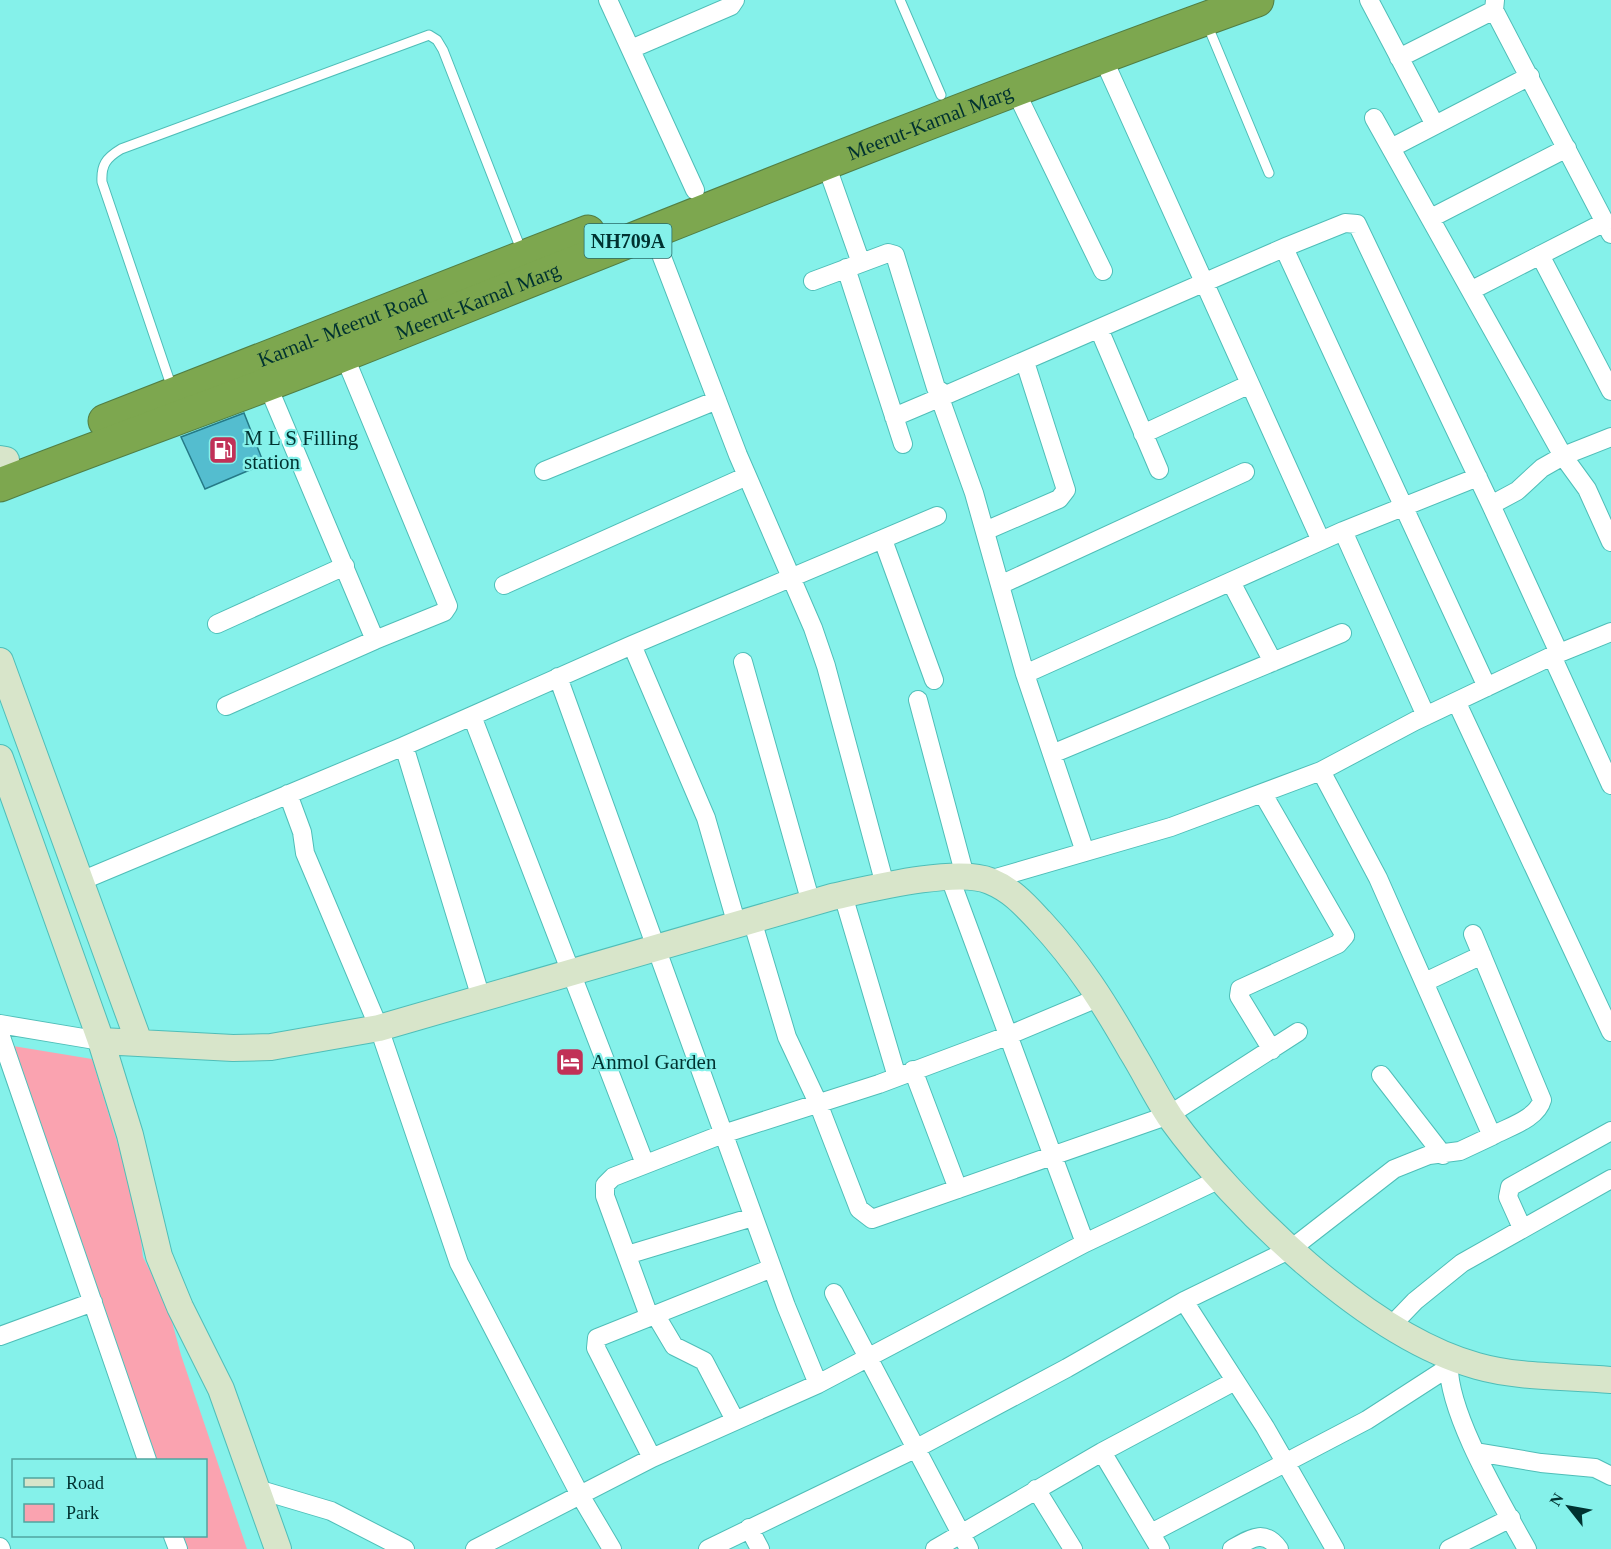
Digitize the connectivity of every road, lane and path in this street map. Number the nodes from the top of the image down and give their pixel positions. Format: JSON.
{"nodes":[{"id":1,"x":608,"y":0,"type":"edge"},
{"id":2,"x":735,"y":0,"type":"edge"},
{"id":3,"x":900,"y":0,"type":"edge"},
{"id":4,"x":1257,"y":0,"type":"edge"},
{"id":5,"x":1369,"y":0,"type":"edge"},
{"id":6,"x":1495,"y":5,"type":"edge"},
{"id":7,"x":1197,"y":9,"type":"edge"},
{"id":8,"x":631,"y":49,"type":"junction"},
{"id":9,"x":1102,"y":56,"type":"junction"},
{"id":10,"x":1399,"y":58,"type":"junction"},
{"id":11,"x":1530,"y":76,"type":"junction"},
{"id":12,"x":1015,"y":90,"type":"junction"},
{"id":13,"x":941,"y":95,"type":"junction"},
{"id":14,"x":1374,"y":118,"type":"dead end"},
{"id":15,"x":1435,"y":126,"type":"junction"},
{"id":16,"x":1567,"y":147,"type":"junction"},
{"id":17,"x":1391,"y":148,"type":"junction"},
{"id":18,"x":826,"y":164,"type":"junction"},
{"id":19,"x":1269,"y":173,"type":"dead end"},
{"id":20,"x":695,"y":190,"type":"junction"},
{"id":21,"x":1431,"y":218,"type":"junction"},
{"id":22,"x":1608,"y":228,"type":"edge"},
{"id":23,"x":652,"y":231,"type":"junction"},
{"id":24,"x":1284,"y":248,"type":"junction"},
{"id":25,"x":1540,"y":255,"type":"junction"},
{"id":26,"x":524,"y":257,"type":"junction"},
{"id":27,"x":853,"y":266,"type":"junction"},
{"id":28,"x":1103,"y":271,"type":"dead end"},
{"id":29,"x":813,"y":281,"type":"dead end"},
{"id":30,"x":1203,"y":283,"type":"junction"},
{"id":31,"x":1472,"y":290,"type":"junction"},
{"id":32,"x":1098,"y":329,"type":"junction"},
{"id":33,"x":344,"y":355,"type":"junction"},
{"id":34,"x":1025,"y":362,"type":"junction"},
{"id":35,"x":267,"y":384,"type":"junction"},
{"id":36,"x":1250,"y":384,"type":"junction"},
{"id":37,"x":1611,"y":391,"type":"edge"},
{"id":38,"x":943,"y":396,"type":"junction"},
{"id":39,"x":717,"y":400,"type":"junction"},
{"id":40,"x":178,"y":404,"type":"junction"},
{"id":41,"x":894,"y":417,"type":"junction"},
{"id":42,"x":1143,"y":434,"type":"junction"},
{"id":43,"x":1611,"y":437,"type":"edge"},
{"id":44,"x":903,"y":444,"type":"dead end"},
{"id":45,"x":1563,"y":456,"type":"junction"},
{"id":46,"x":1,"y":467,"type":"edge"},
{"id":47,"x":1159,"y":470,"type":"dead end"},
{"id":48,"x":544,"y":471,"type":"dead end"},
{"id":49,"x":1245,"y":472,"type":"dead end"},
{"id":50,"x":747,"y":476,"type":"junction"},
{"id":51,"x":1478,"y":477,"type":"junction"},
{"id":52,"x":1405,"y":505,"type":"junction"},
{"id":53,"x":1491,"y":505,"type":"junction"},
{"id":54,"x":936,"y":516,"type":"dead end"},
{"id":55,"x":985,"y":531,"type":"junction"},
{"id":56,"x":1343,"y":531,"type":"junction"},
{"id":57,"x":883,"y":540,"type":"junction"},
{"id":58,"x":1321,"y":541,"type":"junction"},
{"id":59,"x":1611,"y":542,"type":"edge"},
{"id":60,"x":345,"y":566,"type":"junction"},
{"id":61,"x":791,"y":578,"type":"junction"},
{"id":62,"x":1232,"y":582,"type":"junction"},
{"id":63,"x":504,"y":585,"type":"dead end"},
{"id":64,"x":1000,"y":585,"type":"junction"},
{"id":65,"x":217,"y":624,"type":"dead end"},
{"id":66,"x":1611,"y":632,"type":"edge"},
{"id":67,"x":1342,"y":633,"type":"dead end"},
{"id":68,"x":375,"y":640,"type":"junction"},
{"id":69,"x":632,"y":645,"type":"junction"},
{"id":70,"x":1555,"y":655,"type":"junction"},
{"id":71,"x":0,"y":661,"type":"edge"},
{"id":72,"x":743,"y":662,"type":"dead end"},
{"id":73,"x":1273,"y":662,"type":"junction"},
{"id":74,"x":1025,"y":674,"type":"junction"},
{"id":75,"x":558,"y":677,"type":"junction"},
{"id":76,"x":934,"y":680,"type":"dead end"},
{"id":77,"x":1487,"y":687,"type":"junction"},
{"id":78,"x":918,"y":700,"type":"dead end"},
{"id":79,"x":1457,"y":703,"type":"junction"},
{"id":80,"x":226,"y":706,"type":"dead end"},
{"id":81,"x":472,"y":716,"type":"junction"},
{"id":82,"x":1425,"y":716,"type":"junction"},
{"id":83,"x":404,"y":746,"type":"junction"},
{"id":84,"x":1052,"y":754,"type":"junction"},
{"id":85,"x":0,"y":759,"type":"edge"},
{"id":86,"x":1321,"y":771,"type":"junction"},
{"id":87,"x":1611,"y":785,"type":"edge"},
{"id":88,"x":288,"y":794,"type":"junction"},
{"id":89,"x":1263,"y":794,"type":"junction"},
{"id":90,"x":1085,"y":852,"type":"junction"},
{"id":91,"x":968,"y":878,"type":"junction"},
{"id":92,"x":81,"y":881,"type":"junction"},
{"id":93,"x":885,"y":885,"type":"junction"},
{"id":94,"x":843,"y":895,"type":"junction"},
{"id":95,"x":811,"y":903,"type":"junction"},
{"id":96,"x":744,"y":923,"type":"junction"},
{"id":97,"x":1473,"y":934,"type":"dead end"},
{"id":98,"x":656,"y":948,"type":"junction"},
{"id":99,"x":1482,"y":955,"type":"junction"},
{"id":100,"x":572,"y":972,"type":"junction"},
{"id":101,"x":1425,"y":982,"type":"junction"},
{"id":102,"x":1100,"y":997,"type":"junction"},
{"id":103,"x":481,"y":998,"type":"junction"},
{"id":104,"x":1606,"y":1011,"type":"edge"},
{"id":105,"x":0,"y":1024,"type":"edge"},
{"id":106,"x":379,"y":1028,"type":"junction"},
{"id":107,"x":1298,"y":1032,"type":"dead end"},
{"id":108,"x":1611,"y":1032,"type":"edge"},
{"id":109,"x":0,"y":1034,"type":"edge"},
{"id":110,"x":1007,"y":1036,"type":"junction"},
{"id":111,"x":101,"y":1041,"type":"junction"},
{"id":112,"x":139,"y":1042,"type":"junction"},
{"id":113,"x":1272,"y":1050,"type":"junction"},
{"id":114,"x":905,"y":1074,"type":"junction"},
{"id":115,"x":1381,"y":1075,"type":"dead end"},
{"id":116,"x":818,"y":1103,"type":"junction"},
{"id":117,"x":1169,"y":1115,"type":"junction"},
{"id":118,"x":1611,"y":1131,"type":"edge"},
{"id":119,"x":723,"y":1134,"type":"junction"},
{"id":120,"x":1492,"y":1136,"type":"junction"},
{"id":121,"x":1443,"y":1155,"type":"junction"},
{"id":122,"x":1053,"y":1157,"type":"junction"},
{"id":123,"x":645,"y":1164,"type":"junction"},
{"id":124,"x":1220,"y":1179,"type":"junction"},
{"id":125,"x":1611,"y":1179,"type":"edge"},
{"id":126,"x":958,"y":1190,"type":"junction"},
{"id":127,"x":753,"y":1217,"type":"junction"},
{"id":128,"x":1522,"y":1228,"type":"junction"},
{"id":129,"x":1085,"y":1243,"type":"junction"},
{"id":130,"x":1291,"y":1249,"type":"junction"},
{"id":131,"x":627,"y":1255,"type":"junction"},
{"id":132,"x":772,"y":1268,"type":"junction"},
{"id":133,"x":834,"y":1293,"type":"dead end"},
{"id":134,"x":1184,"y":1301,"type":"junction"},
{"id":135,"x":93,"y":1302,"type":"junction"},
{"id":136,"x":652,"y":1315,"type":"junction"},
{"id":137,"x":1390,"y":1327,"type":"junction"},
{"id":138,"x":0,"y":1336,"type":"edge"},
{"id":139,"x":867,"y":1358,"type":"junction"},
{"id":140,"x":1449,"y":1362,"type":"junction"},
{"id":141,"x":1611,"y":1380,"type":"edge"},
{"id":142,"x":1235,"y":1381,"type":"junction"},
{"id":143,"x":818,"y":1384,"type":"junction"},
{"id":144,"x":735,"y":1420,"type":"junction"},
{"id":145,"x":915,"y":1449,"type":"junction"},
{"id":146,"x":1102,"y":1452,"type":"junction"},
{"id":147,"x":1476,"y":1452,"type":"junction"},
{"id":148,"x":652,"y":1458,"type":"junction"},
{"id":149,"x":146,"y":1459,"type":"edge"},
{"id":150,"x":1287,"y":1464,"type":"junction"},
{"id":151,"x":1611,"y":1476,"type":"edge"},
{"id":152,"x":257,"y":1489,"type":"junction"},
{"id":153,"x":1036,"y":1489,"type":"junction"},
{"id":154,"x":580,"y":1495,"type":"junction"},
{"id":155,"x":1510,"y":1518,"type":"junction"},
{"id":156,"x":749,"y":1528,"type":"junction"},
{"id":157,"x":1151,"y":1533,"type":"junction"},
{"id":158,"x":965,"y":1542,"type":"edge"},
{"id":159,"x":278,"y":1549,"type":"edge"},
{"id":160,"x":405,"y":1549,"type":"edge"},
{"id":161,"x":475,"y":1549,"type":"edge"},
{"id":162,"x":612,"y":1549,"type":"edge"},
{"id":163,"x":708,"y":1549,"type":"edge"},
{"id":164,"x":760,"y":1549,"type":"edge"},
{"id":165,"x":935,"y":1549,"type":"edge"},
{"id":166,"x":1073,"y":1549,"type":"edge"},
{"id":167,"x":1160,"y":1549,"type":"edge"},
{"id":168,"x":1232,"y":1549,"type":"edge"},
{"id":169,"x":1279,"y":1549,"type":"edge"},
{"id":170,"x":1335,"y":1549,"type":"edge"},
{"id":171,"x":1449,"y":1549,"type":"edge"},
{"id":172,"x":1527,"y":1549,"type":"edge"}],
"edges":[{"from":1,"to":8,"type":"street"},
{"from":2,"to":8,"type":"street"},
{"from":3,"to":13,"type":"lane"},
{"from":4,"to":7,"type":"highway","name":"Meerut-Karnal Marg","number":"NH709A"},
{"from":5,"to":10,"type":"street"},
{"from":6,"to":10,"type":"street"},
{"from":6,"to":11,"type":"street"},
{"from":7,"to":9,"type":"highway","name":"Meerut-Karnal Marg","number":"NH709A"},
{"from":7,"to":13,"type":"highway","name":"Karnal- Meerut Road","number":"NH709A"},
{"from":7,"to":19,"type":"lane"},
{"from":8,"to":20,"type":"street"},
{"from":9,"to":12,"type":"highway","name":"Meerut-Karnal Marg","number":"NH709A"},
{"from":9,"to":30,"type":"street"},
{"from":10,"to":15,"type":"street"},
{"from":11,"to":15,"type":"street"},
{"from":11,"to":16,"type":"street"},
{"from":12,"to":18,"type":"highway","name":"Meerut-Karnal Marg","number":"NH709A"},
{"from":12,"to":28,"type":"street"},
{"from":13,"to":20,"type":"highway","name":"Karnal- Meerut Road","number":"NH709A"},
{"from":14,"to":17,"type":"street"},
{"from":15,"to":17,"type":"street"},
{"from":16,"to":21,"type":"street"},
{"from":16,"to":22,"type":"street"},
{"from":17,"to":21,"type":"street"},
{"from":18,"to":23,"type":"highway","name":"Meerut-Karnal Marg","number":"NH709A"},
{"from":18,"to":27,"type":"street"},
{"from":20,"to":26,"type":"highway","name":"Karnal- Meerut Road","number":"NH709A"},
{"from":21,"to":31,"type":"street"},
{"from":22,"to":25,"type":"street"},
{"from":23,"to":33,"type":"highway","name":"Meerut-Karnal Marg","number":"NH709A"},
{"from":23,"to":39,"type":"street"},
{"from":24,"to":30,"type":"street"},
{"from":24,"to":51,"type":"street"},
{"from":24,"to":52,"type":"street"},
{"from":25,"to":31,"type":"street"},
{"from":25,"to":37,"type":"street"},
{"from":26,"to":40,"type":"highway","name":"Karnal- Meerut Road","number":"NH709A"},
{"from":26,"to":40,"type":"lane"},
{"from":27,"to":29,"type":"street"},
{"from":27,"to":38,"type":"street"},
{"from":27,"to":41,"type":"street"},
{"from":30,"to":32,"type":"street"},
{"from":30,"to":36,"type":"street"},
{"from":31,"to":45,"type":"street"},
{"from":32,"to":34,"type":"street"},
{"from":32,"to":42,"type":"street"},
{"from":33,"to":35,"type":"highway","name":"Meerut-Karnal Marg","number":"NH709A"},
{"from":33,"to":68,"type":"street"},
{"from":34,"to":38,"type":"street"},
{"from":34,"to":55,"type":"street"},
{"from":35,"to":40,"type":"highway","name":"Meerut-Karnal Marg","number":"NH709A"},
{"from":35,"to":60,"type":"street"},
{"from":36,"to":42,"type":"street"},
{"from":36,"to":58,"type":"street"},
{"from":38,"to":41,"type":"street"},
{"from":38,"to":55,"type":"street"},
{"from":39,"to":48,"type":"street"},
{"from":39,"to":50,"type":"street"},
{"from":40,"to":46,"type":"highway","name":"Meerut-Karnal Marg","number":"NH709A"},
{"from":41,"to":44,"type":"street"},
{"from":42,"to":47,"type":"street"},
{"from":43,"to":45,"type":"street"},
{"from":45,"to":53,"type":"street"},
{"from":45,"to":59,"type":"street"},
{"from":49,"to":64,"type":"street"},
{"from":50,"to":61,"type":"street"},
{"from":50,"to":63,"type":"street"},
{"from":51,"to":52,"type":"street"},
{"from":51,"to":53,"type":"street"},
{"from":52,"to":56,"type":"street"},
{"from":52,"to":77,"type":"street"},
{"from":53,"to":70,"type":"street"},
{"from":54,"to":57,"type":"street"},
{"from":55,"to":64,"type":"street"},
{"from":56,"to":58,"type":"street"},
{"from":56,"to":82,"type":"street"},
{"from":57,"to":61,"type":"street"},
{"from":57,"to":76,"type":"street"},
{"from":58,"to":62,"type":"street"},
{"from":60,"to":65,"type":"street"},
{"from":60,"to":68,"type":"street"},
{"from":61,"to":69,"type":"street"},
{"from":61,"to":93,"type":"street"},
{"from":62,"to":73,"type":"street"},
{"from":62,"to":74,"type":"street"},
{"from":64,"to":74,"type":"street"},
{"from":66,"to":70,"type":"street"},
{"from":67,"to":73,"type":"street"},
{"from":68,"to":80,"type":"street"},
{"from":69,"to":75,"type":"street"},
{"from":69,"to":96,"type":"street"},
{"from":70,"to":77,"type":"street"},
{"from":70,"to":87,"type":"street"},
{"from":71,"to":92,"type":"street"},
{"from":72,"to":95,"type":"street"},
{"from":73,"to":84,"type":"street"},
{"from":74,"to":84,"type":"street"},
{"from":75,"to":81,"type":"street"},
{"from":75,"to":98,"type":"street"},
{"from":77,"to":79,"type":"street"},
{"from":78,"to":91,"type":"street"},
{"from":79,"to":82,"type":"street"},
{"from":79,"to":104,"type":"street"},
{"from":81,"to":83,"type":"street"},
{"from":81,"to":100,"type":"street"},
{"from":82,"to":86,"type":"street"},
{"from":83,"to":88,"type":"street"},
{"from":83,"to":103,"type":"street"},
{"from":84,"to":90,"type":"street"},
{"from":85,"to":111,"type":"street"},
{"from":86,"to":89,"type":"street"},
{"from":86,"to":101,"type":"street"},
{"from":88,"to":92,"type":"street"},
{"from":88,"to":106,"type":"street"},
{"from":89,"to":90,"type":"street"},
{"from":89,"to":113,"type":"street"},
{"from":90,"to":91,"type":"street"},
{"from":91,"to":93,"type":"street"},
{"from":91,"to":102,"type":"street"},
{"from":91,"to":110,"type":"street"},
{"from":92,"to":112,"type":"street"},
{"from":93,"to":94,"type":"street"},
{"from":94,"to":95,"type":"street"},
{"from":94,"to":114,"type":"street"},
{"from":95,"to":96,"type":"street"},
{"from":96,"to":98,"type":"street"},
{"from":96,"to":116,"type":"street"},
{"from":97,"to":99,"type":"street"},
{"from":98,"to":100,"type":"street"},
{"from":98,"to":119,"type":"street"},
{"from":99,"to":101,"type":"street"},
{"from":99,"to":120,"type":"street"},
{"from":100,"to":103,"type":"street"},
{"from":100,"to":123,"type":"street"},
{"from":101,"to":120,"type":"street"},
{"from":102,"to":110,"type":"street"},
{"from":102,"to":117,"type":"street"},
{"from":103,"to":106,"type":"street"},
{"from":104,"to":108,"type":"street"},
{"from":105,"to":111,"type":"street"},
{"from":106,"to":112,"type":"street"},
{"from":106,"to":154,"type":"street"},
{"from":107,"to":113,"type":"street"},
{"from":109,"to":135,"type":"street"},
{"from":110,"to":114,"type":"street"},
{"from":110,"to":122,"type":"street"},
{"from":111,"to":112,"type":"street"},
{"from":111,"to":152,"type":"street"},
{"from":113,"to":117,"type":"street"},
{"from":114,"to":116,"type":"street"},
{"from":114,"to":126,"type":"street"},
{"from":115,"to":121,"type":"street"},
{"from":116,"to":119,"type":"street"},
{"from":116,"to":126,"type":"street"},
{"from":117,"to":122,"type":"street"},
{"from":117,"to":124,"type":"street"},
{"from":118,"to":128,"type":"street"},
{"from":119,"to":123,"type":"street"},
{"from":119,"to":127,"type":"street"},
{"from":120,"to":121,"type":"street"},
{"from":121,"to":130,"type":"street"},
{"from":122,"to":126,"type":"street"},
{"from":122,"to":129,"type":"street"},
{"from":123,"to":131,"type":"street"},
{"from":124,"to":129,"type":"street"},
{"from":124,"to":130,"type":"street"},
{"from":125,"to":128,"type":"street"},
{"from":127,"to":131,"type":"street"},
{"from":127,"to":132,"type":"street"},
{"from":128,"to":137,"type":"street"},
{"from":129,"to":139,"type":"street"},
{"from":130,"to":134,"type":"street"},
{"from":130,"to":137,"type":"street"},
{"from":131,"to":136,"type":"street"},
{"from":132,"to":136,"type":"street"},
{"from":132,"to":143,"type":"street"},
{"from":133,"to":139,"type":"street"},
{"from":134,"to":142,"type":"street"},
{"from":134,"to":145,"type":"street"},
{"from":135,"to":138,"type":"street"},
{"from":135,"to":149,"type":"street"},
{"from":136,"to":144,"type":"street"},
{"from":136,"to":148,"type":"street"},
{"from":137,"to":140,"type":"street"},
{"from":139,"to":143,"type":"street"},
{"from":139,"to":145,"type":"street"},
{"from":140,"to":141,"type":"street"},
{"from":140,"to":147,"type":"street"},
{"from":140,"to":150,"type":"street"},
{"from":142,"to":146,"type":"street"},
{"from":142,"to":150,"type":"street"},
{"from":143,"to":144,"type":"street"},
{"from":144,"to":148,"type":"street"},
{"from":145,"to":156,"type":"street"},
{"from":145,"to":158,"type":"street"},
{"from":146,"to":153,"type":"street"},
{"from":146,"to":157,"type":"street"},
{"from":147,"to":151,"type":"street"},
{"from":147,"to":155,"type":"street"},
{"from":148,"to":154,"type":"street"},
{"from":150,"to":157,"type":"street"},
{"from":150,"to":170,"type":"street"},
{"from":152,"to":159,"type":"street"},
{"from":152,"to":160,"type":"street"},
{"from":153,"to":158,"type":"street"},
{"from":153,"to":166,"type":"street"},
{"from":154,"to":161,"type":"street"},
{"from":154,"to":162,"type":"street"},
{"from":155,"to":171,"type":"street"},
{"from":155,"to":172,"type":"street"},
{"from":156,"to":163,"type":"street"},
{"from":156,"to":164,"type":"street"},
{"from":157,"to":167,"type":"street"},
{"from":158,"to":165,"type":"street"},
{"from":168,"to":169,"type":"street"}]}
